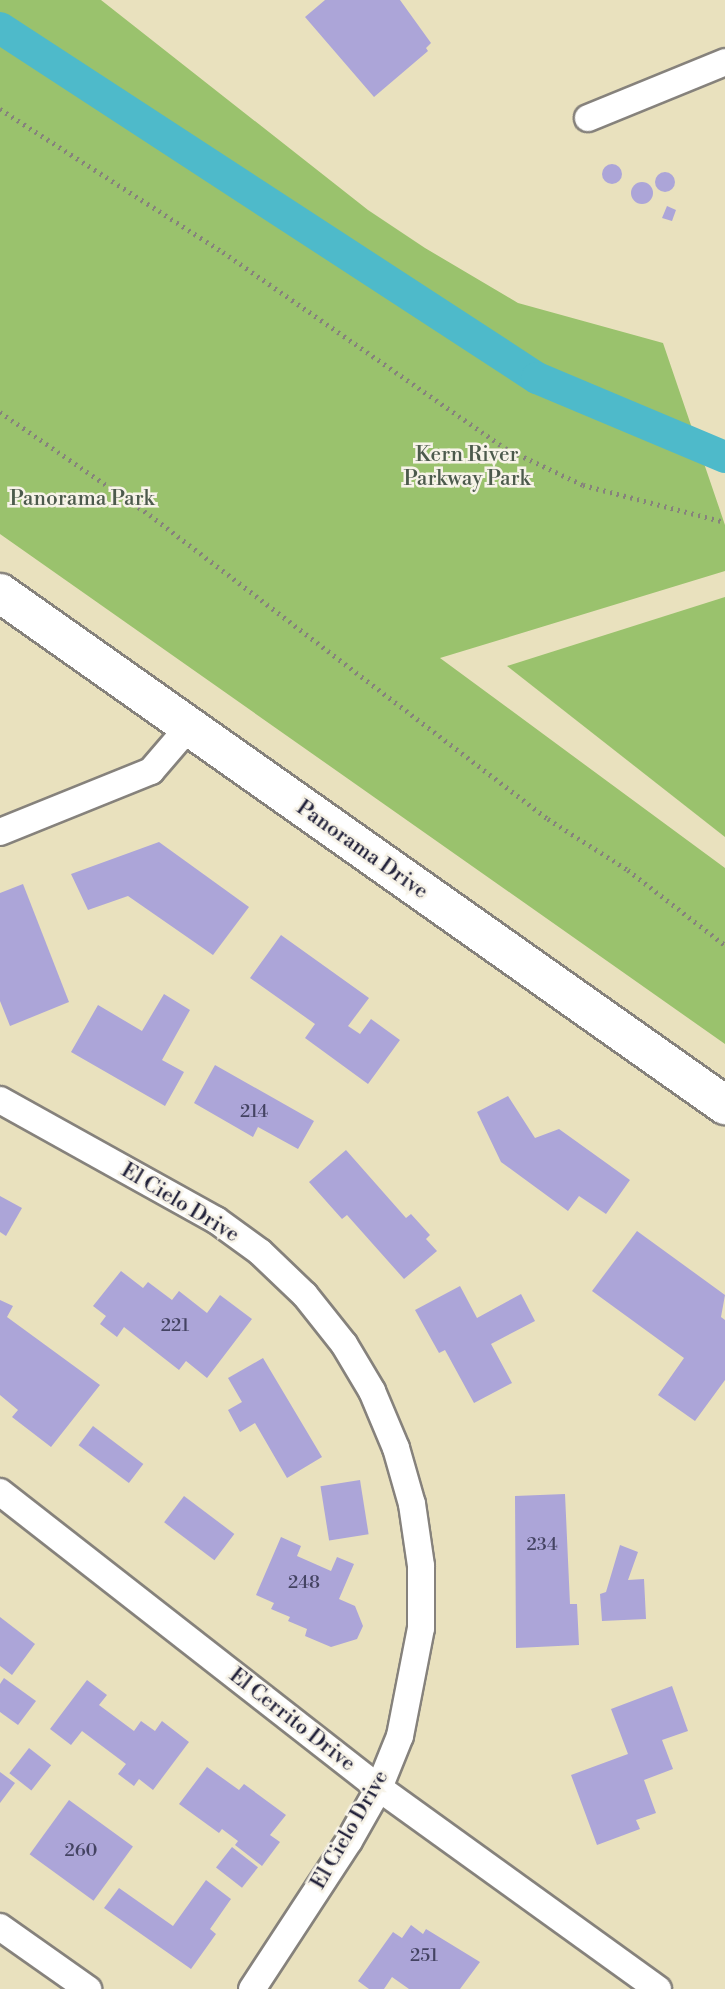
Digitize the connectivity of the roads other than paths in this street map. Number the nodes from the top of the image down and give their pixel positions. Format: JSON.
{"nodes":[{"id":1,"x":725,"y":62,"type":"edge"},
{"id":2,"x":588,"y":118,"type":"dead end"},
{"id":3,"x":0,"y":593,"type":"edge"},
{"id":4,"x":188,"y":728,"type":"junction"},
{"id":5,"x":0,"y":832,"type":"edge"},
{"id":6,"x":0,"y":1100,"type":"edge"},
{"id":7,"x":725,"y":1105,"type":"edge"},
{"id":8,"x":0,"y":1492,"type":"edge"},
{"id":9,"x":379,"y":1788,"type":"junction"},
{"id":10,"x":0,"y":1927,"type":"edge"},
{"id":11,"x":88,"y":1989,"type":"edge"},
{"id":12,"x":252,"y":1989,"type":"edge"},
{"id":13,"x":658,"y":1989,"type":"edge"}],
"edges":[{"from":1,"to":2,"type":"street"},
{"from":3,"to":4,"type":"main road","name":"Panorama Drive"},
{"from":4,"to":5,"type":"street"},
{"from":4,"to":7,"type":"main road","name":"Panorama Drive"},
{"from":6,"to":9,"type":"street","name":"El Cielo Drive"},
{"from":8,"to":9,"type":"street","name":"El Cerrito Drive"},
{"from":9,"to":12,"type":"street","name":"El Cielo Drive"},
{"from":9,"to":13,"type":"street","name":"El Cerrito Drive"},
{"from":10,"to":11,"type":"street"}]}
